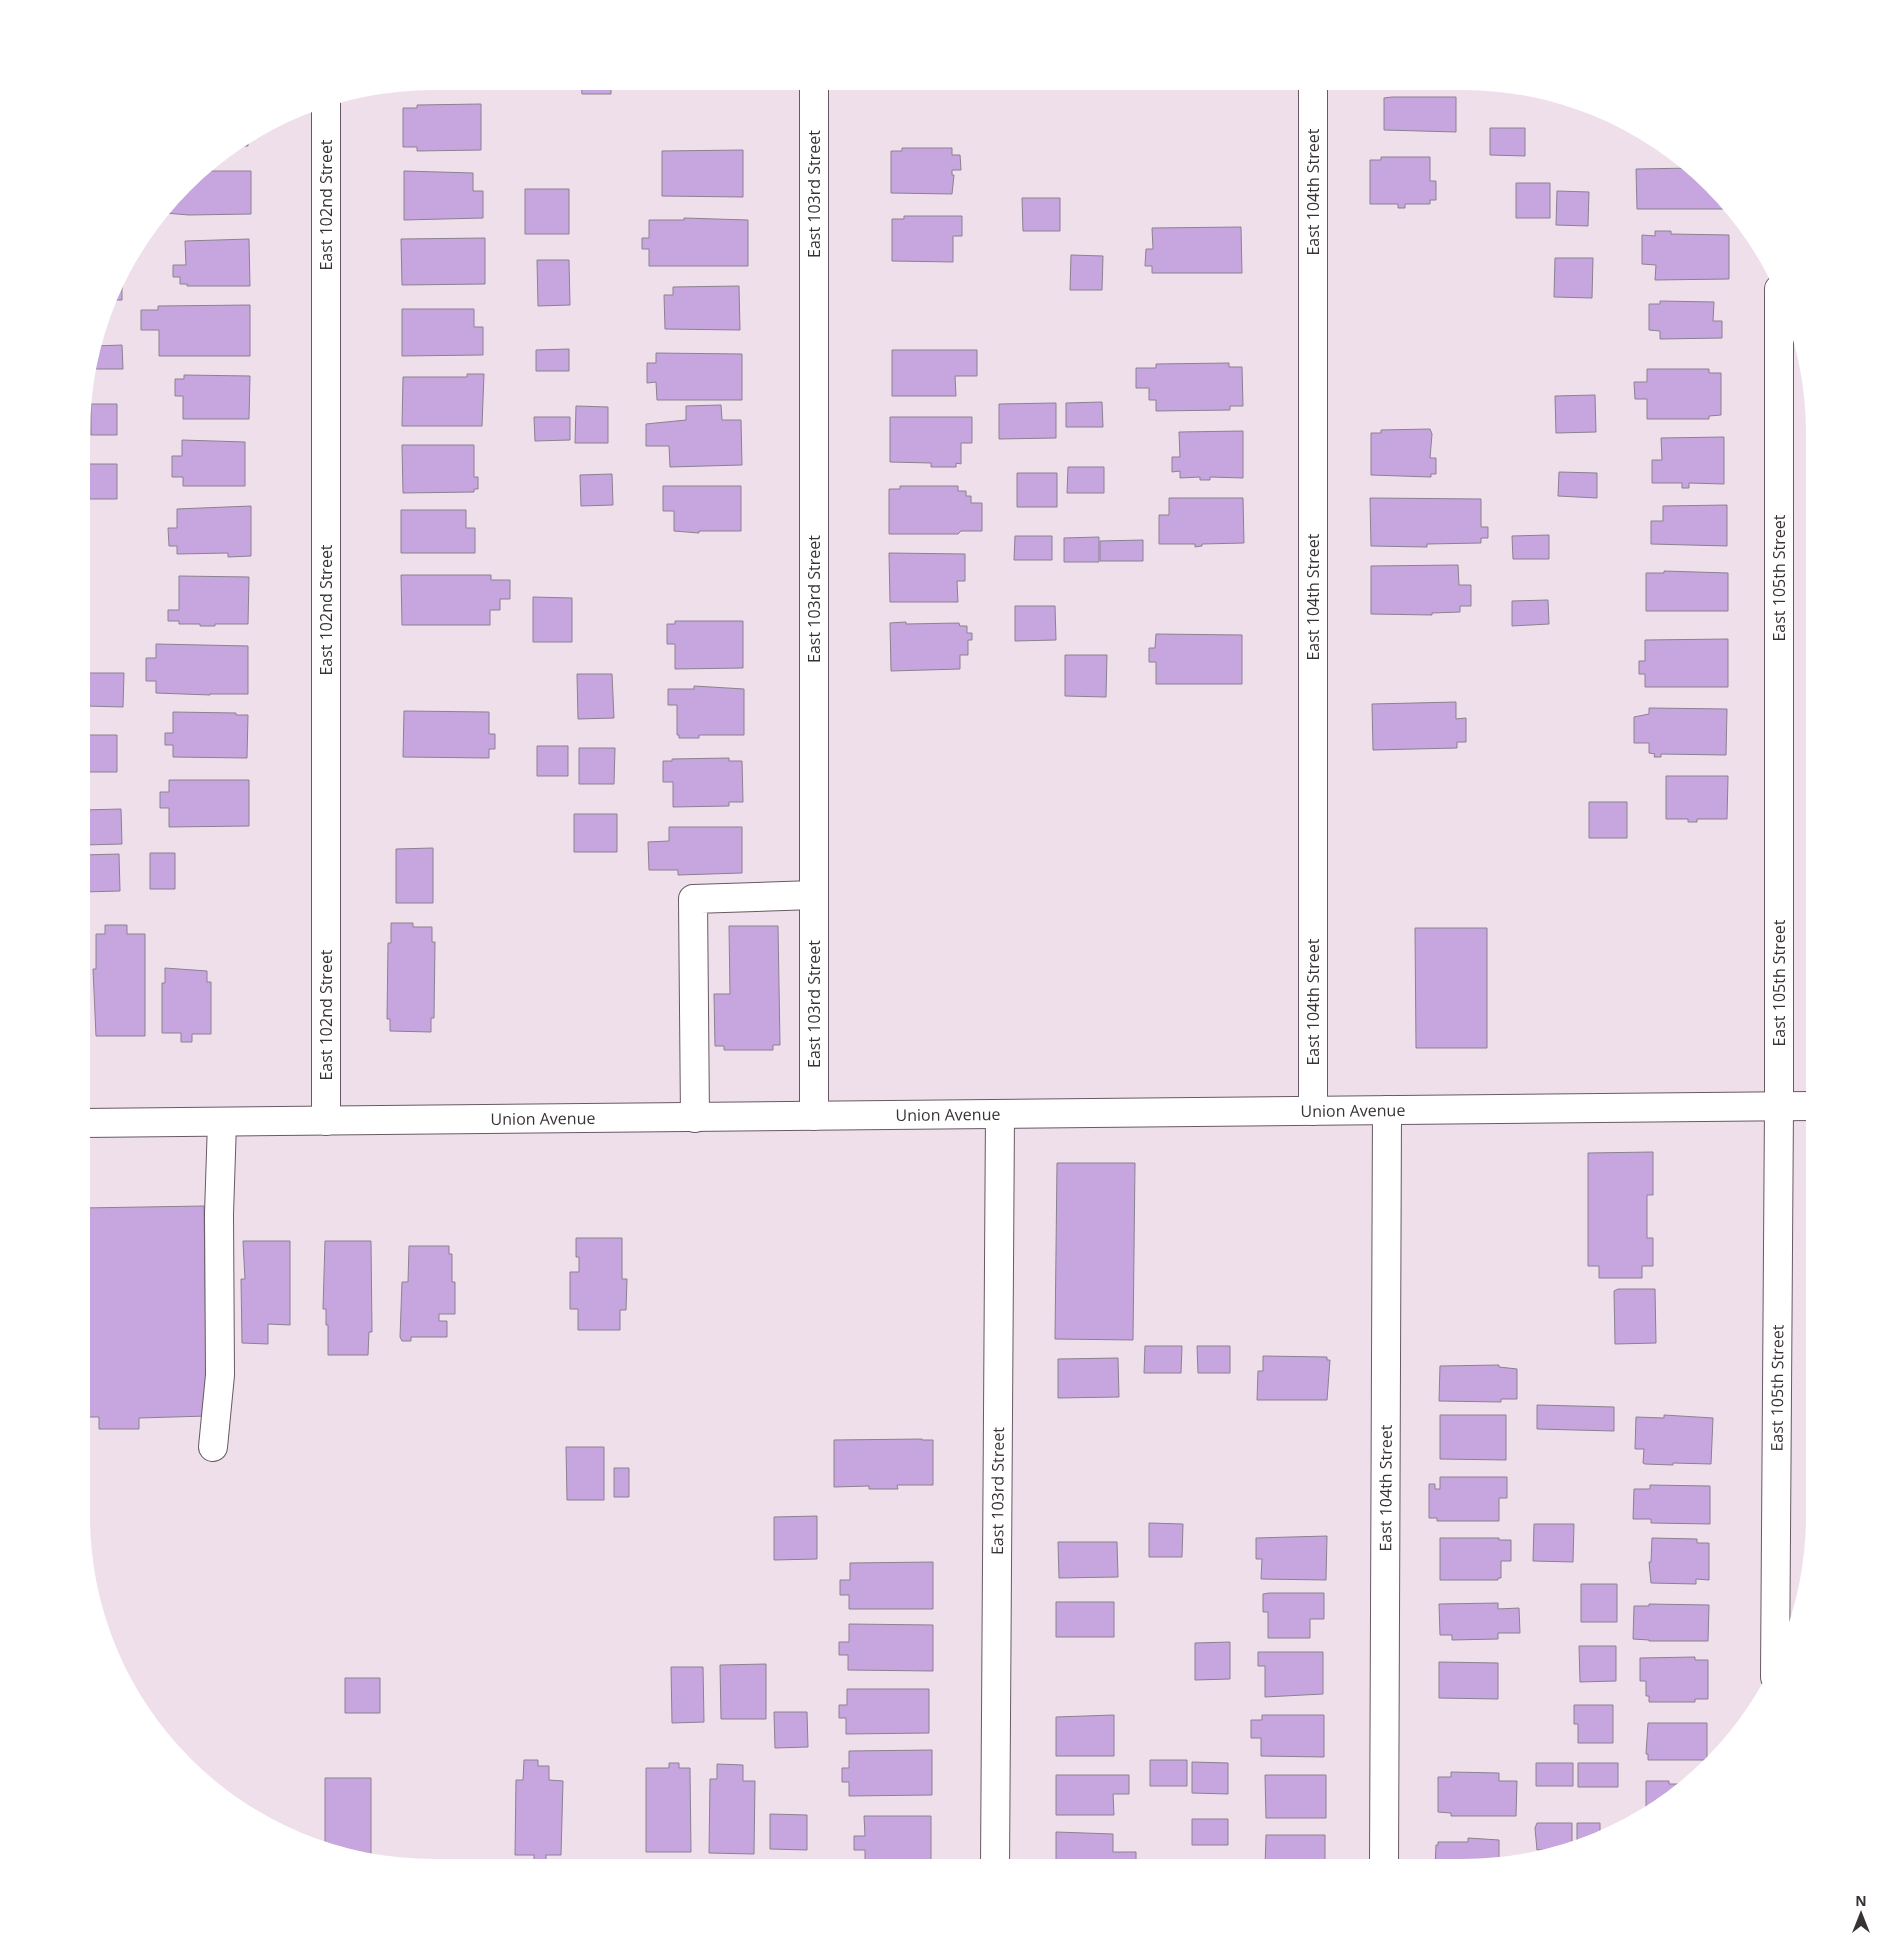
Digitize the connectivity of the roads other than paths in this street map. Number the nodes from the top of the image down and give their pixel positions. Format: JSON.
{"nodes":[{"id":1,"x":814,"y":90,"type":"edge"},
{"id":2,"x":1313,"y":90,"type":"edge"},
{"id":3,"x":326,"y":107,"type":"edge"},
{"id":4,"x":1780,"y":302,"type":"edge"},
{"id":5,"x":814,"y":895,"type":"junction"},
{"id":6,"x":1780,"y":1106,"type":"junction"},
{"id":7,"x":1806,"y":1106,"type":"edge"},
{"id":8,"x":1387,"y":1110,"type":"junction"},
{"id":9,"x":1313,"y":1111,"type":"junction"},
{"id":10,"x":1000,"y":1114,"type":"junction"},
{"id":11,"x":814,"y":1116,"type":"junction"},
{"id":12,"x":695,"y":1118,"type":"junction"},
{"id":13,"x":326,"y":1121,"type":"junction"},
{"id":14,"x":222,"y":1122,"type":"junction"},
{"id":15,"x":90,"y":1123,"type":"edge"},
{"id":16,"x":213,"y":1447,"type":"dead end"},
{"id":17,"x":1775,"y":1658,"type":"edge"},
{"id":18,"x":995,"y":1859,"type":"edge"},
{"id":19,"x":1384,"y":1859,"type":"edge"}],
"edges":[{"from":1,"to":5,"type":"street","name":"East 103rd Street"},
{"from":2,"to":9,"type":"street","name":"East 104th Street"},
{"from":3,"to":13,"type":"street","name":"East 102nd Street"},
{"from":4,"to":6,"type":"street","name":"East 105th Street"},
{"from":5,"to":11,"type":"street","name":"East 103rd Street"},
{"from":5,"to":12,"type":"street"},
{"from":6,"to":7,"type":"street","name":"Union Avenue"},
{"from":6,"to":8,"type":"street","name":"Union Avenue"},
{"from":6,"to":17,"type":"street","name":"East 105th Street"},
{"from":8,"to":9,"type":"street","name":"Union Avenue"},
{"from":8,"to":19,"type":"street","name":"East 104th Street"},
{"from":9,"to":10,"type":"street","name":"Union Avenue"},
{"from":10,"to":11,"type":"street","name":"Union Avenue"},
{"from":10,"to":18,"type":"street","name":"East 103rd Street"},
{"from":11,"to":12,"type":"street","name":"Union Avenue"},
{"from":12,"to":13,"type":"street","name":"Union Avenue"},
{"from":13,"to":14,"type":"street","name":"Union Avenue"},
{"from":14,"to":15,"type":"street","name":"Union Avenue"},
{"from":14,"to":16,"type":"street"}]}
